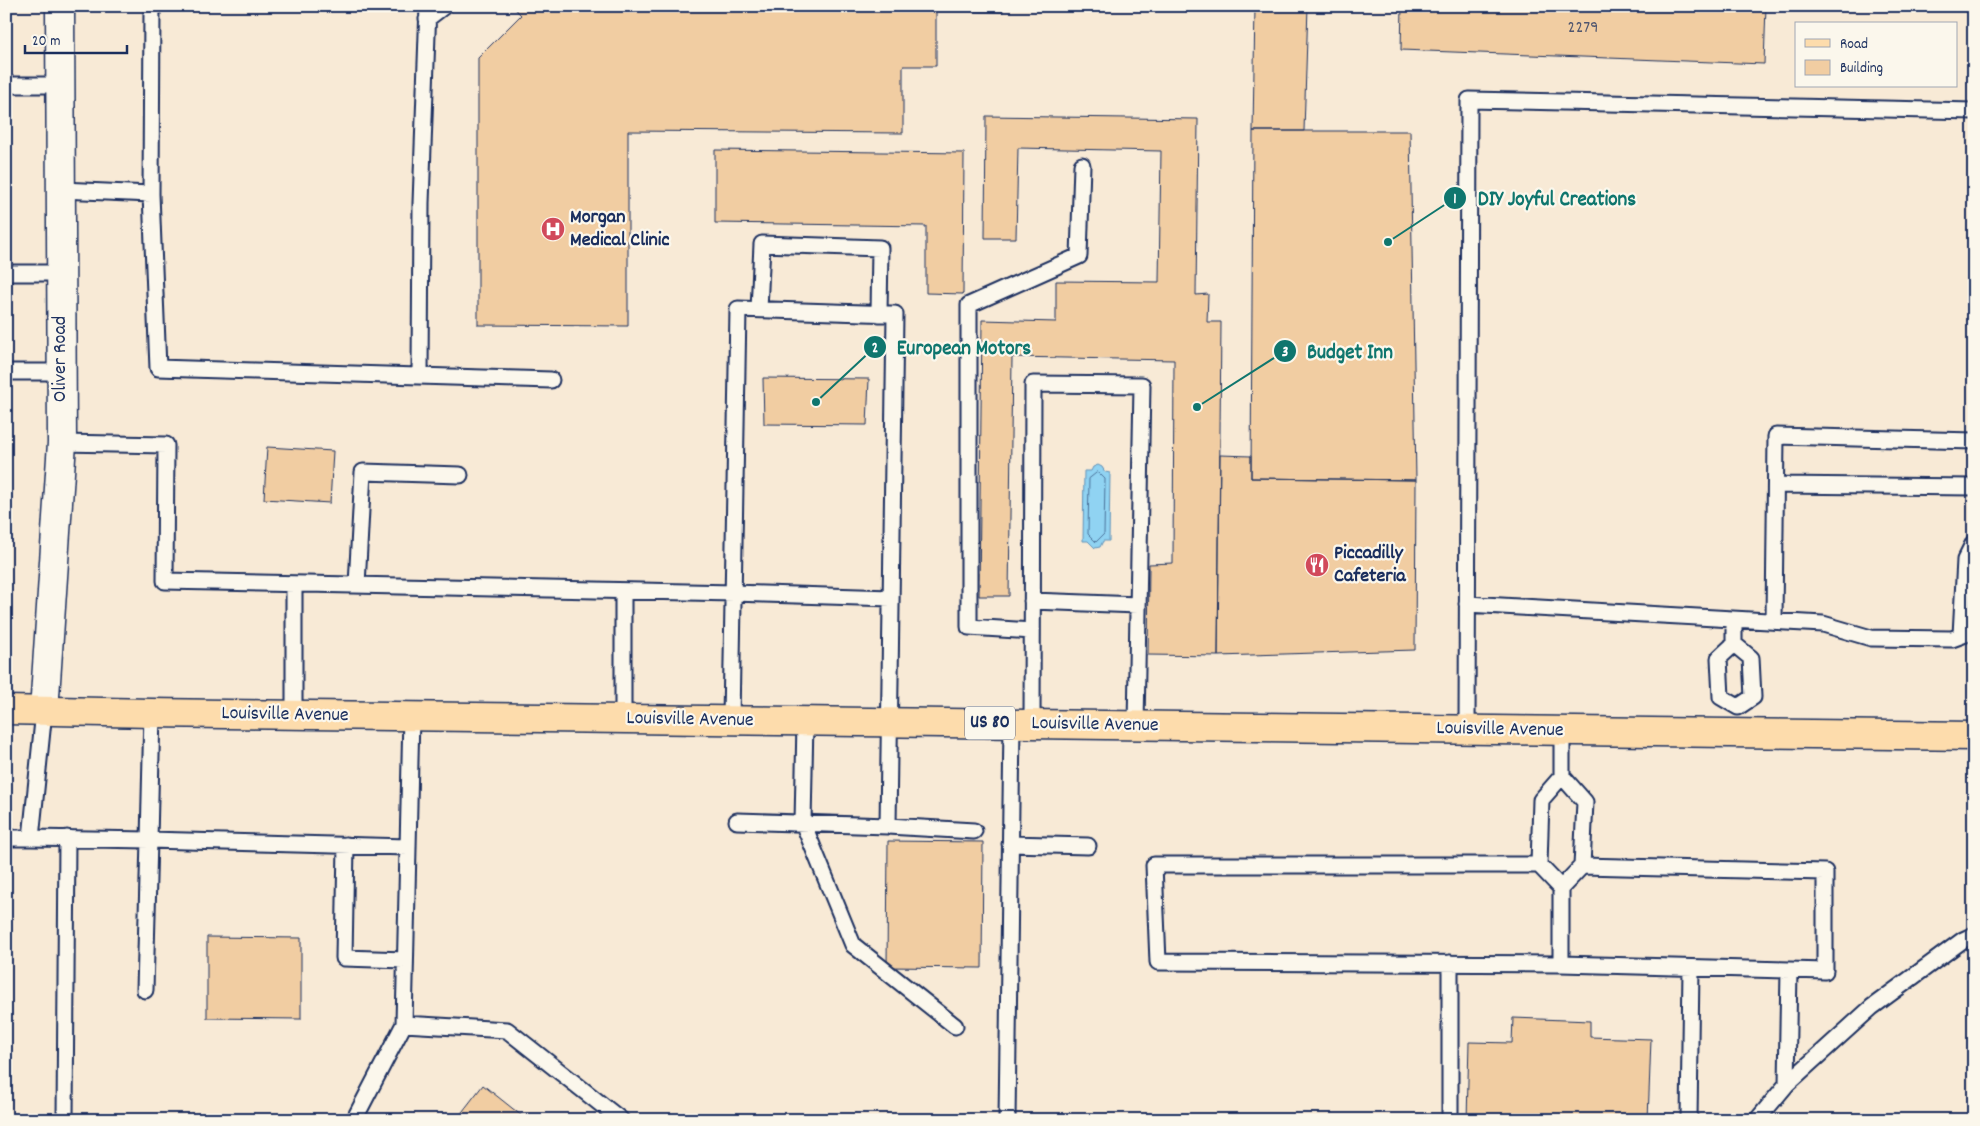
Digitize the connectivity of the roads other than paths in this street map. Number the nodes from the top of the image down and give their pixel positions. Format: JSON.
{"nodes":[{"id":1,"x":60,"y":6,"type":"edge"},
{"id":2,"x":152,"y":6,"type":"edge"},
{"id":3,"x":444,"y":6,"type":"edge"},
{"id":4,"x":428,"y":13,"type":"edge"},
{"id":5,"x":6,"y":85,"type":"edge"},
{"id":6,"x":60,"y":85,"type":"junction"},
{"id":7,"x":1974,"y":111,"type":"edge"},
{"id":8,"x":1082,"y":165,"type":"dead end"},
{"id":9,"x":61,"y":190,"type":"junction"},
{"id":10,"x":151,"y":194,"type":"junction"},
{"id":11,"x":6,"y":273,"type":"edge"},
{"id":12,"x":61,"y":273,"type":"junction"},
{"id":13,"x":759,"y":310,"type":"junction"},
{"id":14,"x":879,"y":314,"type":"junction"},
{"id":15,"x":6,"y":372,"type":"edge"},
{"id":16,"x":62,"y":372,"type":"junction"},
{"id":17,"x":420,"y":376,"type":"junction"},
{"id":18,"x":551,"y":380,"type":"dead end"},
{"id":19,"x":1974,"y":441,"type":"edge"},
{"id":20,"x":62,"y":443,"type":"junction"},
{"id":21,"x":460,"y":475,"type":"dead end"},
{"id":22,"x":1776,"y":485,"type":"junction"},
{"id":23,"x":1974,"y":487,"type":"edge"},
{"id":24,"x":1974,"y":542,"type":"edge"},
{"id":25,"x":294,"y":584,"type":"junction"},
{"id":26,"x":357,"y":585,"type":"junction"},
{"id":27,"x":623,"y":591,"type":"junction"},
{"id":28,"x":734,"y":593,"type":"junction"},
{"id":29,"x":891,"y":598,"type":"junction"},
{"id":30,"x":1032,"y":601,"type":"junction"},
{"id":31,"x":1467,"y":604,"type":"junction"},
{"id":32,"x":1138,"y":605,"type":"junction"},
{"id":33,"x":1734,"y":620,"type":"junction"},
{"id":34,"x":1774,"y":622,"type":"junction"},
{"id":35,"x":1032,"y":631,"type":"junction"},
{"id":36,"x":1967,"y":633,"type":"edge"},
{"id":37,"x":1734,"y":644,"type":"junction"},
{"id":38,"x":6,"y":710,"type":"edge"},
{"id":39,"x":44,"y":711,"type":"junction"},
{"id":40,"x":152,"y":713,"type":"junction"},
{"id":41,"x":294,"y":715,"type":"junction"},
{"id":42,"x":411,"y":716,"type":"junction"},
{"id":43,"x":623,"y":719,"type":"junction"},
{"id":44,"x":731,"y":720,"type":"junction"},
{"id":45,"x":1738,"y":720,"type":"junction"},
{"id":46,"x":805,"y":721,"type":"junction"},
{"id":47,"x":889,"y":722,"type":"junction"},
{"id":48,"x":1022,"y":724,"type":"junction"},
{"id":49,"x":1136,"y":725,"type":"junction"},
{"id":50,"x":1467,"y":729,"type":"junction"},
{"id":51,"x":1562,"y":730,"type":"junction"},
{"id":52,"x":1974,"y":736,"type":"edge"},
{"id":53,"x":1562,"y":776,"type":"junction"},
{"id":54,"x":737,"y":821,"type":"dead end"},
{"id":55,"x":803,"y":823,"type":"junction"},
{"id":56,"x":888,"y":826,"type":"junction"},
{"id":57,"x":974,"y":830,"type":"dead end"},
{"id":58,"x":6,"y":838,"type":"edge"},
{"id":59,"x":31,"y":838,"type":"junction"},
{"id":60,"x":67,"y":838,"type":"junction"},
{"id":61,"x":149,"y":840,"type":"junction"},
{"id":62,"x":1010,"y":844,"type":"junction"},
{"id":63,"x":346,"y":845,"type":"junction"},
{"id":64,"x":1088,"y":846,"type":"dead end"},
{"id":65,"x":408,"y":847,"type":"junction"},
{"id":66,"x":1539,"y":865,"type":"junction"},
{"id":67,"x":1582,"y":866,"type":"junction"},
{"id":68,"x":1561,"y":888,"type":"junction"},
{"id":69,"x":1974,"y":935,"type":"edge"},
{"id":70,"x":405,"y":960,"type":"junction"},
{"id":71,"x":1450,"y":963,"type":"junction"},
{"id":72,"x":1561,"y":964,"type":"junction"},
{"id":73,"x":1691,"y":968,"type":"junction"},
{"id":74,"x":1789,"y":970,"type":"junction"},
{"id":75,"x":145,"y":990,"type":"dead end"},
{"id":76,"x":404,"y":1024,"type":"junction"},
{"id":77,"x":955,"y":1026,"type":"dead end"},
{"id":78,"x":1786,"y":1084,"type":"junction"},
{"id":79,"x":357,"y":1118,"type":"edge"},
{"id":80,"x":65,"y":1120,"type":"edge"},
{"id":81,"x":621,"y":1120,"type":"edge"},
{"id":82,"x":1007,"y":1120,"type":"edge"},
{"id":83,"x":1450,"y":1120,"type":"edge"},
{"id":84,"x":1689,"y":1120,"type":"edge"},
{"id":85,"x":1757,"y":1120,"type":"edge"}],
"edges":[{"from":1,"to":6,"type":"street","name":"Oliver Road"},
{"from":2,"to":10,"type":"lane"},
{"from":3,"to":4,"type":"lane"},
{"from":4,"to":17,"type":"lane"},
{"from":5,"to":6,"type":"lane"},
{"from":6,"to":9,"type":"street","name":"Oliver Road"},
{"from":7,"to":31,"type":"lane"},
{"from":8,"to":35,"type":"lane"},
{"from":9,"to":10,"type":"lane"},
{"from":9,"to":12,"type":"street","name":"Oliver Road"},
{"from":10,"to":17,"type":"lane"},
{"from":11,"to":12,"type":"lane"},
{"from":12,"to":16,"type":"street","name":"Oliver Road"},
{"from":13,"to":14,"type":"lane"},
{"from":13,"to":14,"type":"lane"},
{"from":13,"to":28,"type":"lane"},
{"from":14,"to":29,"type":"lane"},
{"from":15,"to":16,"type":"lane"},
{"from":16,"to":20,"type":"street","name":"Oliver Road"},
{"from":17,"to":18,"type":"lane"},
{"from":19,"to":22,"type":"lane"},
{"from":20,"to":25,"type":"lane"},
{"from":20,"to":39,"type":"street","name":"Oliver Road"},
{"from":21,"to":26,"type":"lane"},
{"from":22,"to":23,"type":"lane"},
{"from":22,"to":34,"type":"lane"},
{"from":24,"to":36,"type":"lane"},
{"from":25,"to":26,"type":"lane"},
{"from":25,"to":41,"type":"lane"},
{"from":26,"to":27,"type":"lane"},
{"from":27,"to":28,"type":"lane"},
{"from":27,"to":43,"type":"lane"},
{"from":28,"to":29,"type":"lane"},
{"from":28,"to":44,"type":"lane"},
{"from":29,"to":47,"type":"lane"},
{"from":30,"to":32,"type":"lane"},
{"from":30,"to":32,"type":"lane"},
{"from":30,"to":35,"type":"lane"},
{"from":31,"to":33,"type":"lane"},
{"from":31,"to":50,"type":"lane"},
{"from":32,"to":49,"type":"lane"},
{"from":33,"to":34,"type":"lane"},
{"from":33,"to":37,"type":"lane"},
{"from":34,"to":36,"type":"lane"},
{"from":35,"to":48,"type":"lane"},
{"from":37,"to":45,"type":"lane"},
{"from":37,"to":45,"type":"lane"},
{"from":38,"to":39,"type":"main road","name":"Louisville Avenue","number":"US 80"},
{"from":39,"to":40,"type":"main road","name":"Louisville Avenue","number":"US 80"},
{"from":39,"to":59,"type":"lane"},
{"from":40,"to":41,"type":"main road","name":"Louisville Avenue","number":"US 80"},
{"from":40,"to":61,"type":"lane"},
{"from":41,"to":42,"type":"main road","name":"Louisville Avenue","number":"US 80"},
{"from":42,"to":43,"type":"main road","name":"Louisville Avenue","number":"US 80"},
{"from":42,"to":65,"type":"lane"},
{"from":43,"to":44,"type":"main road","name":"Louisville Avenue","number":"US 80"},
{"from":44,"to":46,"type":"main road","name":"Louisville Avenue","number":"US 80"},
{"from":45,"to":51,"type":"main road","name":"Louisville Avenue","number":"US 80"},
{"from":45,"to":52,"type":"main road","name":"Louisville Avenue","number":"US 80"},
{"from":46,"to":47,"type":"main road","name":"Louisville Avenue","number":"US 80"},
{"from":46,"to":55,"type":"lane"},
{"from":47,"to":48,"type":"main road","name":"Louisville Avenue","number":"US 80"},
{"from":47,"to":56,"type":"lane"},
{"from":48,"to":49,"type":"main road","name":"Louisville Avenue","number":"US 80"},
{"from":48,"to":62,"type":"lane"},
{"from":49,"to":50,"type":"main road","name":"Louisville Avenue","number":"US 80"},
{"from":50,"to":51,"type":"main road","name":"Louisville Avenue","number":"US 80"},
{"from":51,"to":53,"type":"lane"},
{"from":53,"to":66,"type":"lane"},
{"from":53,"to":67,"type":"lane"},
{"from":54,"to":55,"type":"lane"},
{"from":55,"to":56,"type":"lane"},
{"from":55,"to":77,"type":"lane"},
{"from":56,"to":57,"type":"lane"},
{"from":58,"to":59,"type":"lane"},
{"from":59,"to":60,"type":"lane"},
{"from":60,"to":61,"type":"lane"},
{"from":60,"to":80,"type":"lane"},
{"from":61,"to":63,"type":"lane"},
{"from":61,"to":75,"type":"lane"},
{"from":62,"to":64,"type":"lane"},
{"from":62,"to":82,"type":"lane"},
{"from":63,"to":65,"type":"lane"},
{"from":63,"to":70,"type":"lane"},
{"from":65,"to":70,"type":"lane"},
{"from":66,"to":68,"type":"lane"},
{"from":66,"to":71,"type":"lane"},
{"from":67,"to":68,"type":"lane"},
{"from":67,"to":74,"type":"lane"},
{"from":68,"to":72,"type":"lane"},
{"from":69,"to":78,"type":"lane"},
{"from":70,"to":76,"type":"lane"},
{"from":71,"to":72,"type":"lane"},
{"from":71,"to":83,"type":"lane"},
{"from":72,"to":73,"type":"lane"},
{"from":73,"to":74,"type":"lane"},
{"from":73,"to":84,"type":"lane"},
{"from":74,"to":78,"type":"lane"},
{"from":76,"to":79,"type":"lane"},
{"from":76,"to":81,"type":"lane"},
{"from":78,"to":85,"type":"lane"}]}
